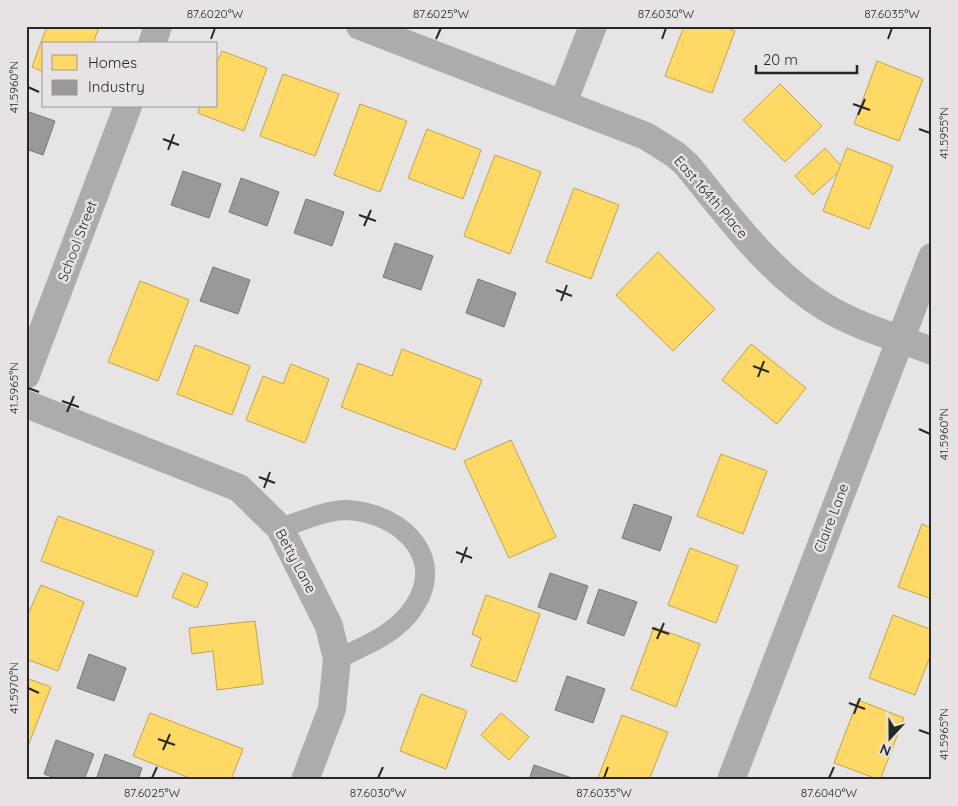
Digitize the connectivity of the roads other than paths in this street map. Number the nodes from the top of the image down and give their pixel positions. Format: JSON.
{"nodes":[{"id":1,"x":158,"y":26,"type":"edge"},
{"id":2,"x":360,"y":26,"type":"edge"},
{"id":3,"x":594,"y":26,"type":"edge"},
{"id":4,"x":153,"y":42,"type":"edge"},
{"id":5,"x":563,"y":103,"type":"junction"},
{"id":6,"x":127,"y":108,"type":"edge"},
{"id":7,"x":932,"y":257,"type":"edge"},
{"id":8,"x":900,"y":338,"type":"junction"},
{"id":9,"x":932,"y":351,"type":"edge"},
{"id":10,"x":26,"y":375,"type":"edge"},
{"id":11,"x":26,"y":404,"type":"edge"},
{"id":12,"x":280,"y":528,"type":"junction"},
{"id":13,"x":336,"y":659,"type":"junction"},
{"id":14,"x":305,"y":780,"type":"edge"},
{"id":15,"x":731,"y":780,"type":"edge"}],
"edges":[{"from":1,"to":4,"type":"street"},
{"from":2,"to":5,"type":"street","name":"East 164th Place"},
{"from":3,"to":5,"type":"street"},
{"from":5,"to":8,"type":"street","name":"East 164th Place"},
{"from":6,"to":10,"type":"street","name":"School Street"},
{"from":7,"to":8,"type":"street","name":"Claire Lane"},
{"from":8,"to":9,"type":"street","name":"East 164th Place"},
{"from":8,"to":15,"type":"street","name":"Claire Lane"},
{"from":11,"to":12,"type":"street","name":"Betty Lane"},
{"from":12,"to":13,"type":"street","name":"Betty Lane"},
{"from":12,"to":13,"type":"lane"},
{"from":13,"to":14,"type":"street","name":"Betty Lane"}]}
